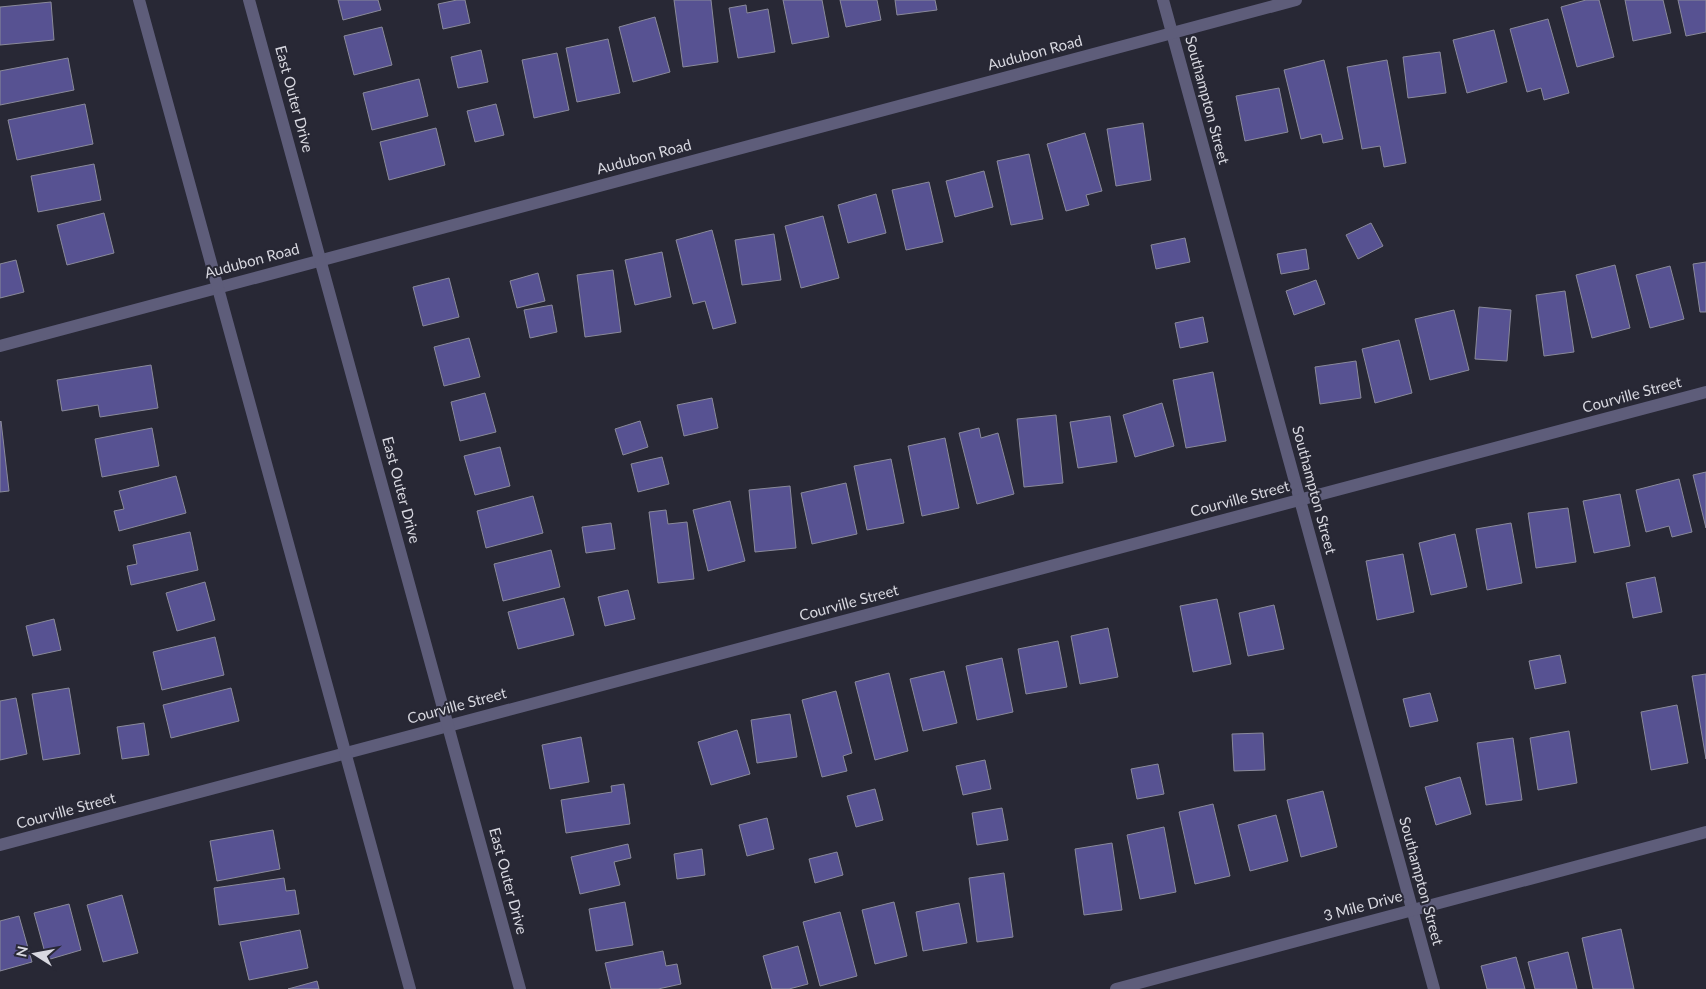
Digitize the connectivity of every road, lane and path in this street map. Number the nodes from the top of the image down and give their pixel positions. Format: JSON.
{"nodes":[{"id":1,"x":139,"y":0,"type":"edge"},
{"id":2,"x":249,"y":0,"type":"edge"},
{"id":3,"x":1163,"y":0,"type":"edge"},
{"id":4,"x":1296,"y":0,"type":"edge"},
{"id":5,"x":1172,"y":33,"type":"junction"},
{"id":6,"x":321,"y":259,"type":"junction"},
{"id":7,"x":218,"y":288,"type":"junction"},
{"id":8,"x":0,"y":346,"type":"edge"},
{"id":9,"x":1706,"y":392,"type":"edge"},
{"id":10,"x":1300,"y":500,"type":"junction"},
{"id":11,"x":449,"y":725,"type":"junction"},
{"id":12,"x":345,"y":753,"type":"junction"},
{"id":13,"x":1706,"y":832,"type":"edge"},
{"id":14,"x":0,"y":846,"type":"edge"},
{"id":15,"x":1412,"y":910,"type":"junction"},
{"id":16,"x":410,"y":989,"type":"edge"},
{"id":17,"x":520,"y":989,"type":"edge"},
{"id":18,"x":1116,"y":989,"type":"edge"},
{"id":19,"x":1434,"y":989,"type":"edge"}],
"edges":[{"from":1,"to":7,"type":"street"},
{"from":2,"to":6,"type":"street","name":"East Outer Drive"},
{"from":3,"to":5,"type":"street","name":"Southampton Street"},
{"from":4,"to":5,"type":"street","name":"Audubon Road"},
{"from":5,"to":6,"type":"street","name":"Audubon Road"},
{"from":5,"to":10,"type":"street","name":"Southampton Street"},
{"from":6,"to":7,"type":"street","name":"Audubon Road"},
{"from":6,"to":11,"type":"street","name":"East Outer Drive"},
{"from":7,"to":8,"type":"street","name":"Audubon Road"},
{"from":7,"to":12,"type":"street"},
{"from":9,"to":10,"type":"street","name":"Courville Street"},
{"from":10,"to":11,"type":"street","name":"Courville Street"},
{"from":10,"to":15,"type":"street","name":"Southampton Street"},
{"from":11,"to":12,"type":"street","name":"Courville Street"},
{"from":11,"to":17,"type":"street","name":"East Outer Drive"},
{"from":12,"to":14,"type":"street","name":"Courville Street"},
{"from":12,"to":16,"type":"street"},
{"from":13,"to":15,"type":"street","name":"3 Mile Drive"},
{"from":15,"to":18,"type":"street","name":"3 Mile Drive"},
{"from":15,"to":19,"type":"street","name":"Southampton Street"}]}
